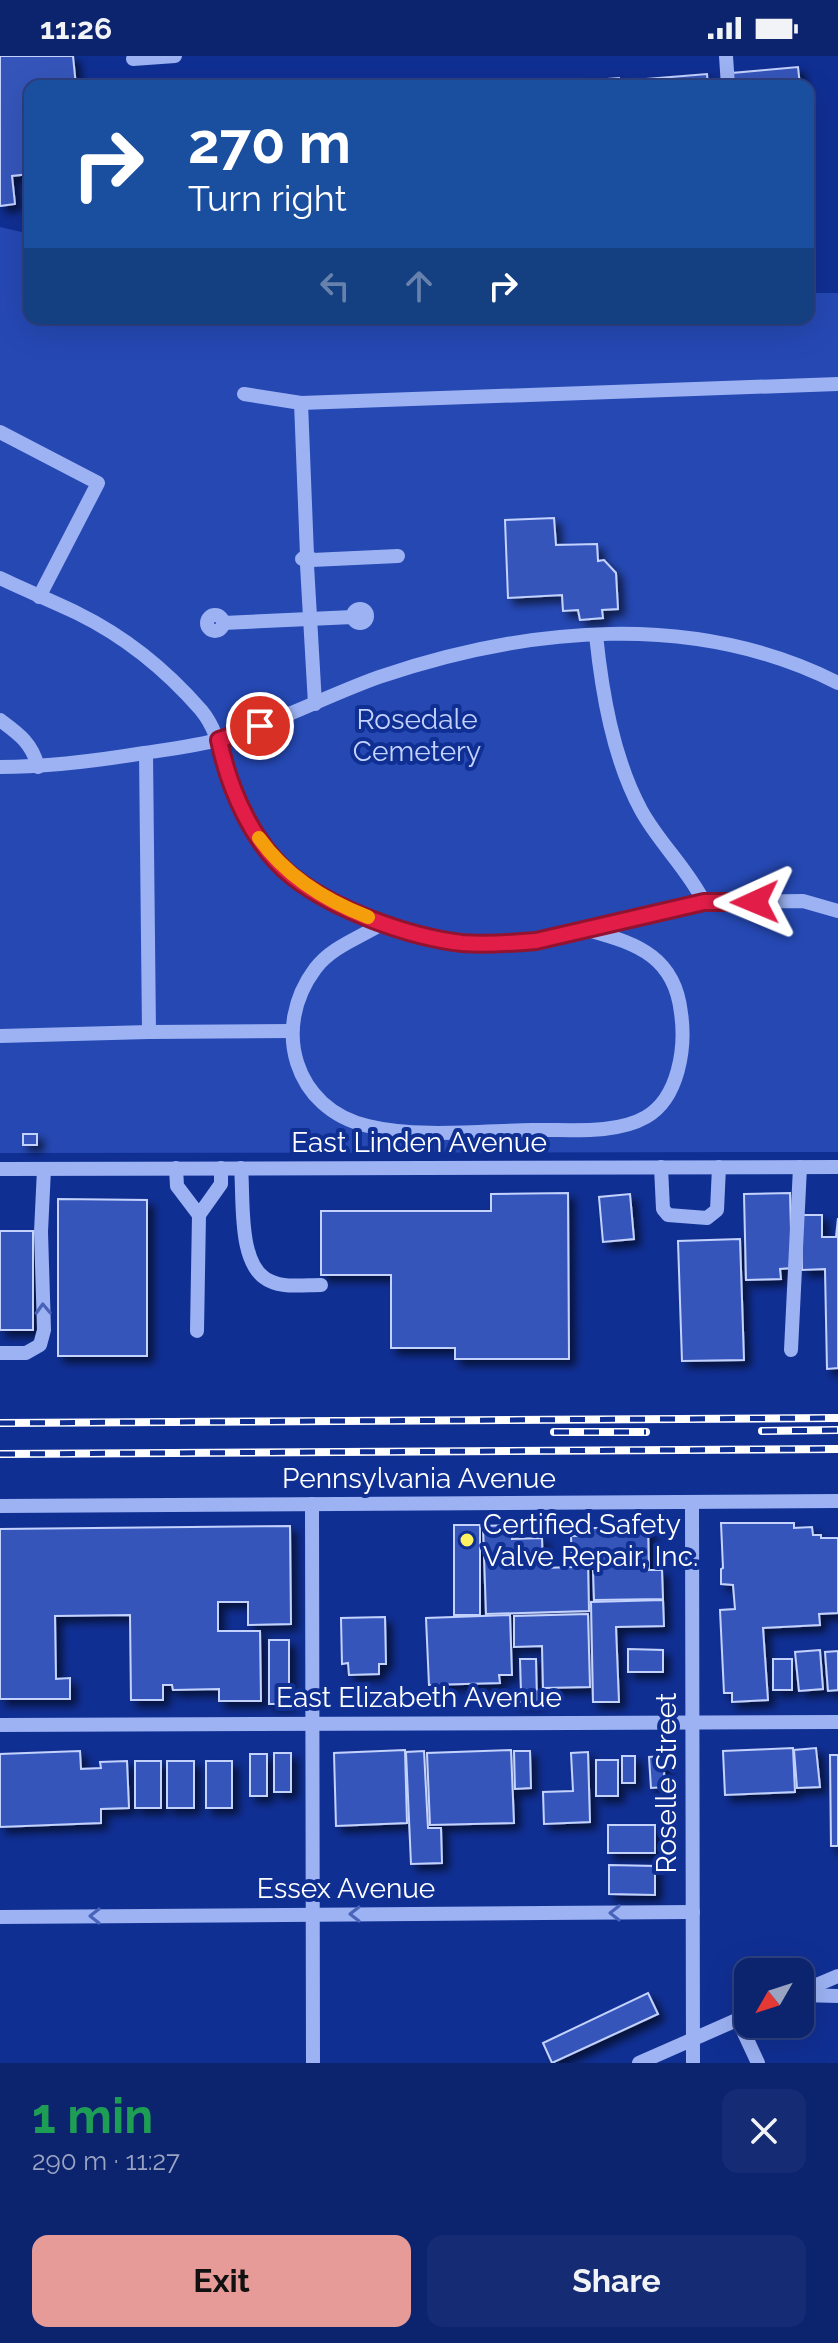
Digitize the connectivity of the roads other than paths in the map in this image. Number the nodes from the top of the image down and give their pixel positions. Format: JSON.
{"nodes":[{"id":1,"x":175,"y":56,"type":"edge"},
{"id":2,"x":726,"y":56,"type":"edge"},
{"id":3,"x":133,"y":59,"type":"dead end"},
{"id":4,"x":728,"y":80,"type":"edge"},
{"id":5,"x":838,"y":384,"type":"edge"},
{"id":6,"x":244,"y":394,"type":"dead end"},
{"id":7,"x":301,"y":403,"type":"junction"},
{"id":8,"x":0,"y":432,"type":"edge"},
{"id":9,"x":398,"y":556,"type":"dead end"},
{"id":10,"x":308,"y":560,"type":"junction"},
{"id":11,"x":0,"y":578,"type":"edge"},
{"id":12,"x":39,"y":597,"type":"junction"},
{"id":13,"x":353,"y":617,"type":"dead end"},
{"id":14,"x":310,"y":618,"type":"junction"},
{"id":15,"x":223,"y":623,"type":"dead end"},
{"id":16,"x":596,"y":635,"type":"junction"},
{"id":17,"x":838,"y":683,"type":"edge"},
{"id":18,"x":315,"y":704,"type":"junction"},
{"id":19,"x":0,"y":720,"type":"edge"},
{"id":20,"x":219,"y":740,"type":"junction"},
{"id":21,"x":146,"y":753,"type":"junction"},
{"id":22,"x":0,"y":767,"type":"edge"},
{"id":23,"x":38,"y":767,"type":"junction"},
{"id":24,"x":704,"y":902,"type":"junction"},
{"id":25,"x":838,"y":911,"type":"edge"},
{"id":26,"x":385,"y":922,"type":"junction"},
{"id":27,"x":588,"y":930,"type":"junction"},
{"id":28,"x":291,"y":1031,"type":"junction"},
{"id":29,"x":149,"y":1032,"type":"junction"},
{"id":30,"x":0,"y":1036,"type":"edge"},
{"id":31,"x":661,"y":1167,"type":"junction"},
{"id":32,"x":719,"y":1167,"type":"junction"},
{"id":33,"x":800,"y":1167,"type":"junction"},
{"id":34,"x":838,"y":1167,"type":"edge"},
{"id":35,"x":176,"y":1168,"type":"junction"},
{"id":36,"x":221,"y":1168,"type":"junction"},
{"id":37,"x":241,"y":1168,"type":"junction"},
{"id":38,"x":0,"y":1169,"type":"edge"},
{"id":39,"x":44,"y":1169,"type":"junction"},
{"id":40,"x":199,"y":1215,"type":"junction"},
{"id":41,"x":321,"y":1285,"type":"dead end"},
{"id":42,"x":197,"y":1331,"type":"dead end"},
{"id":43,"x":791,"y":1350,"type":"dead end"},
{"id":44,"x":0,"y":1353,"type":"edge"},
{"id":45,"x":838,"y":1501,"type":"edge"},
{"id":46,"x":692,"y":1503,"type":"junction"},
{"id":47,"x":312,"y":1504,"type":"junction"},
{"id":48,"x":0,"y":1506,"type":"edge"},
{"id":49,"x":691,"y":1722,"type":"junction"},
{"id":50,"x":838,"y":1722,"type":"edge"},
{"id":51,"x":312,"y":1724,"type":"junction"},
{"id":52,"x":0,"y":1725,"type":"edge"},
{"id":53,"x":693,"y":1912,"type":"junction"},
{"id":54,"x":313,"y":1915,"type":"junction"},
{"id":55,"x":0,"y":1917,"type":"edge"},
{"id":56,"x":838,"y":1976,"type":"edge"},
{"id":57,"x":814,"y":1987,"type":"edge"},
{"id":58,"x":814,"y":1995,"type":"edge"},
{"id":59,"x":838,"y":1996,"type":"edge"},
{"id":60,"x":734,"y":2022,"type":"edge"},
{"id":61,"x":750,"y":2038,"type":"edge"},
{"id":62,"x":693,"y":2040,"type":"junction"},
{"id":63,"x":313,"y":2063,"type":"edge"},
{"id":64,"x":639,"y":2063,"type":"edge"},
{"id":65,"x":693,"y":2063,"type":"edge"},
{"id":66,"x":758,"y":2063,"type":"edge"}],
"edges":[{"from":1,"to":3,"type":"street"},
{"from":2,"to":4,"type":"street"},
{"from":5,"to":7,"type":"street"},
{"from":6,"to":7,"type":"street"},
{"from":7,"to":10,"type":"street"},
{"from":8,"to":12,"type":"street"},
{"from":9,"to":10,"type":"street"},
{"from":10,"to":14,"type":"street"},
{"from":11,"to":12,"type":"street"},
{"from":12,"to":20,"type":"street"},
{"from":13,"to":14,"type":"street"},
{"from":14,"to":15,"type":"street"},
{"from":14,"to":18,"type":"street"},
{"from":16,"to":17,"type":"street"},
{"from":16,"to":18,"type":"street"},
{"from":16,"to":24,"type":"street"},
{"from":18,"to":20,"type":"street"},
{"from":19,"to":23,"type":"street"},
{"from":20,"to":21,"type":"street"},
{"from":20,"to":26,"type":"street"},
{"from":21,"to":23,"type":"street"},
{"from":21,"to":29,"type":"street"},
{"from":22,"to":23,"type":"street"},
{"from":24,"to":25,"type":"street"},
{"from":24,"to":27,"type":"street"},
{"from":26,"to":27,"type":"street"},
{"from":26,"to":28,"type":"street"},
{"from":27,"to":28,"type":"street"},
{"from":28,"to":29,"type":"street"},
{"from":29,"to":30,"type":"street"},
{"from":31,"to":32,"type":"street","name":"East Linden Avenue"},
{"from":31,"to":32,"type":"street"},
{"from":31,"to":37,"type":"street","name":"East Linden Avenue"},
{"from":32,"to":33,"type":"street","name":"East Linden Avenue"},
{"from":33,"to":34,"type":"street","name":"East Linden Avenue"},
{"from":33,"to":43,"type":"street"},
{"from":35,"to":36,"type":"street","name":"East Linden Avenue"},
{"from":35,"to":39,"type":"street","name":"East Linden Avenue"},
{"from":35,"to":40,"type":"street"},
{"from":36,"to":37,"type":"street","name":"East Linden Avenue"},
{"from":36,"to":40,"type":"street"},
{"from":37,"to":41,"type":"street"},
{"from":38,"to":39,"type":"street","name":"East Linden Avenue"},
{"from":44,"to":39,"type":"street","one_way":true},
{"from":40,"to":42,"type":"street"},
{"from":45,"to":46,"type":"street","name":"Pennsylvania Avenue"},
{"from":46,"to":47,"type":"street","name":"Pennsylvania Avenue"},
{"from":46,"to":49,"type":"street","name":"Roselle Street"},
{"from":47,"to":48,"type":"street","name":"Pennsylvania Avenue"},
{"from":47,"to":51,"type":"street"},
{"from":49,"to":50,"type":"street","name":"East Elizabeth Avenue"},
{"from":49,"to":51,"type":"street","name":"East Elizabeth Avenue"},
{"from":49,"to":53,"type":"street","name":"Roselle Street"},
{"from":51,"to":52,"type":"street","name":"East Elizabeth Avenue"},
{"from":51,"to":54,"type":"street"},
{"from":53,"to":54,"type":"street","name":"Essex Avenue","one_way":true},
{"from":53,"to":62,"type":"street","name":"Roselle Street"},
{"from":54,"to":55,"type":"street","name":"Essex Avenue","one_way":true},
{"from":54,"to":63,"type":"street"},
{"from":56,"to":57,"type":"street"},
{"from":58,"to":59,"type":"street"},
{"from":60,"to":62,"type":"street"},
{"from":61,"to":66,"type":"street"},
{"from":62,"to":64,"type":"street"},
{"from":62,"to":65,"type":"street","name":"Roselle Street"}]}
